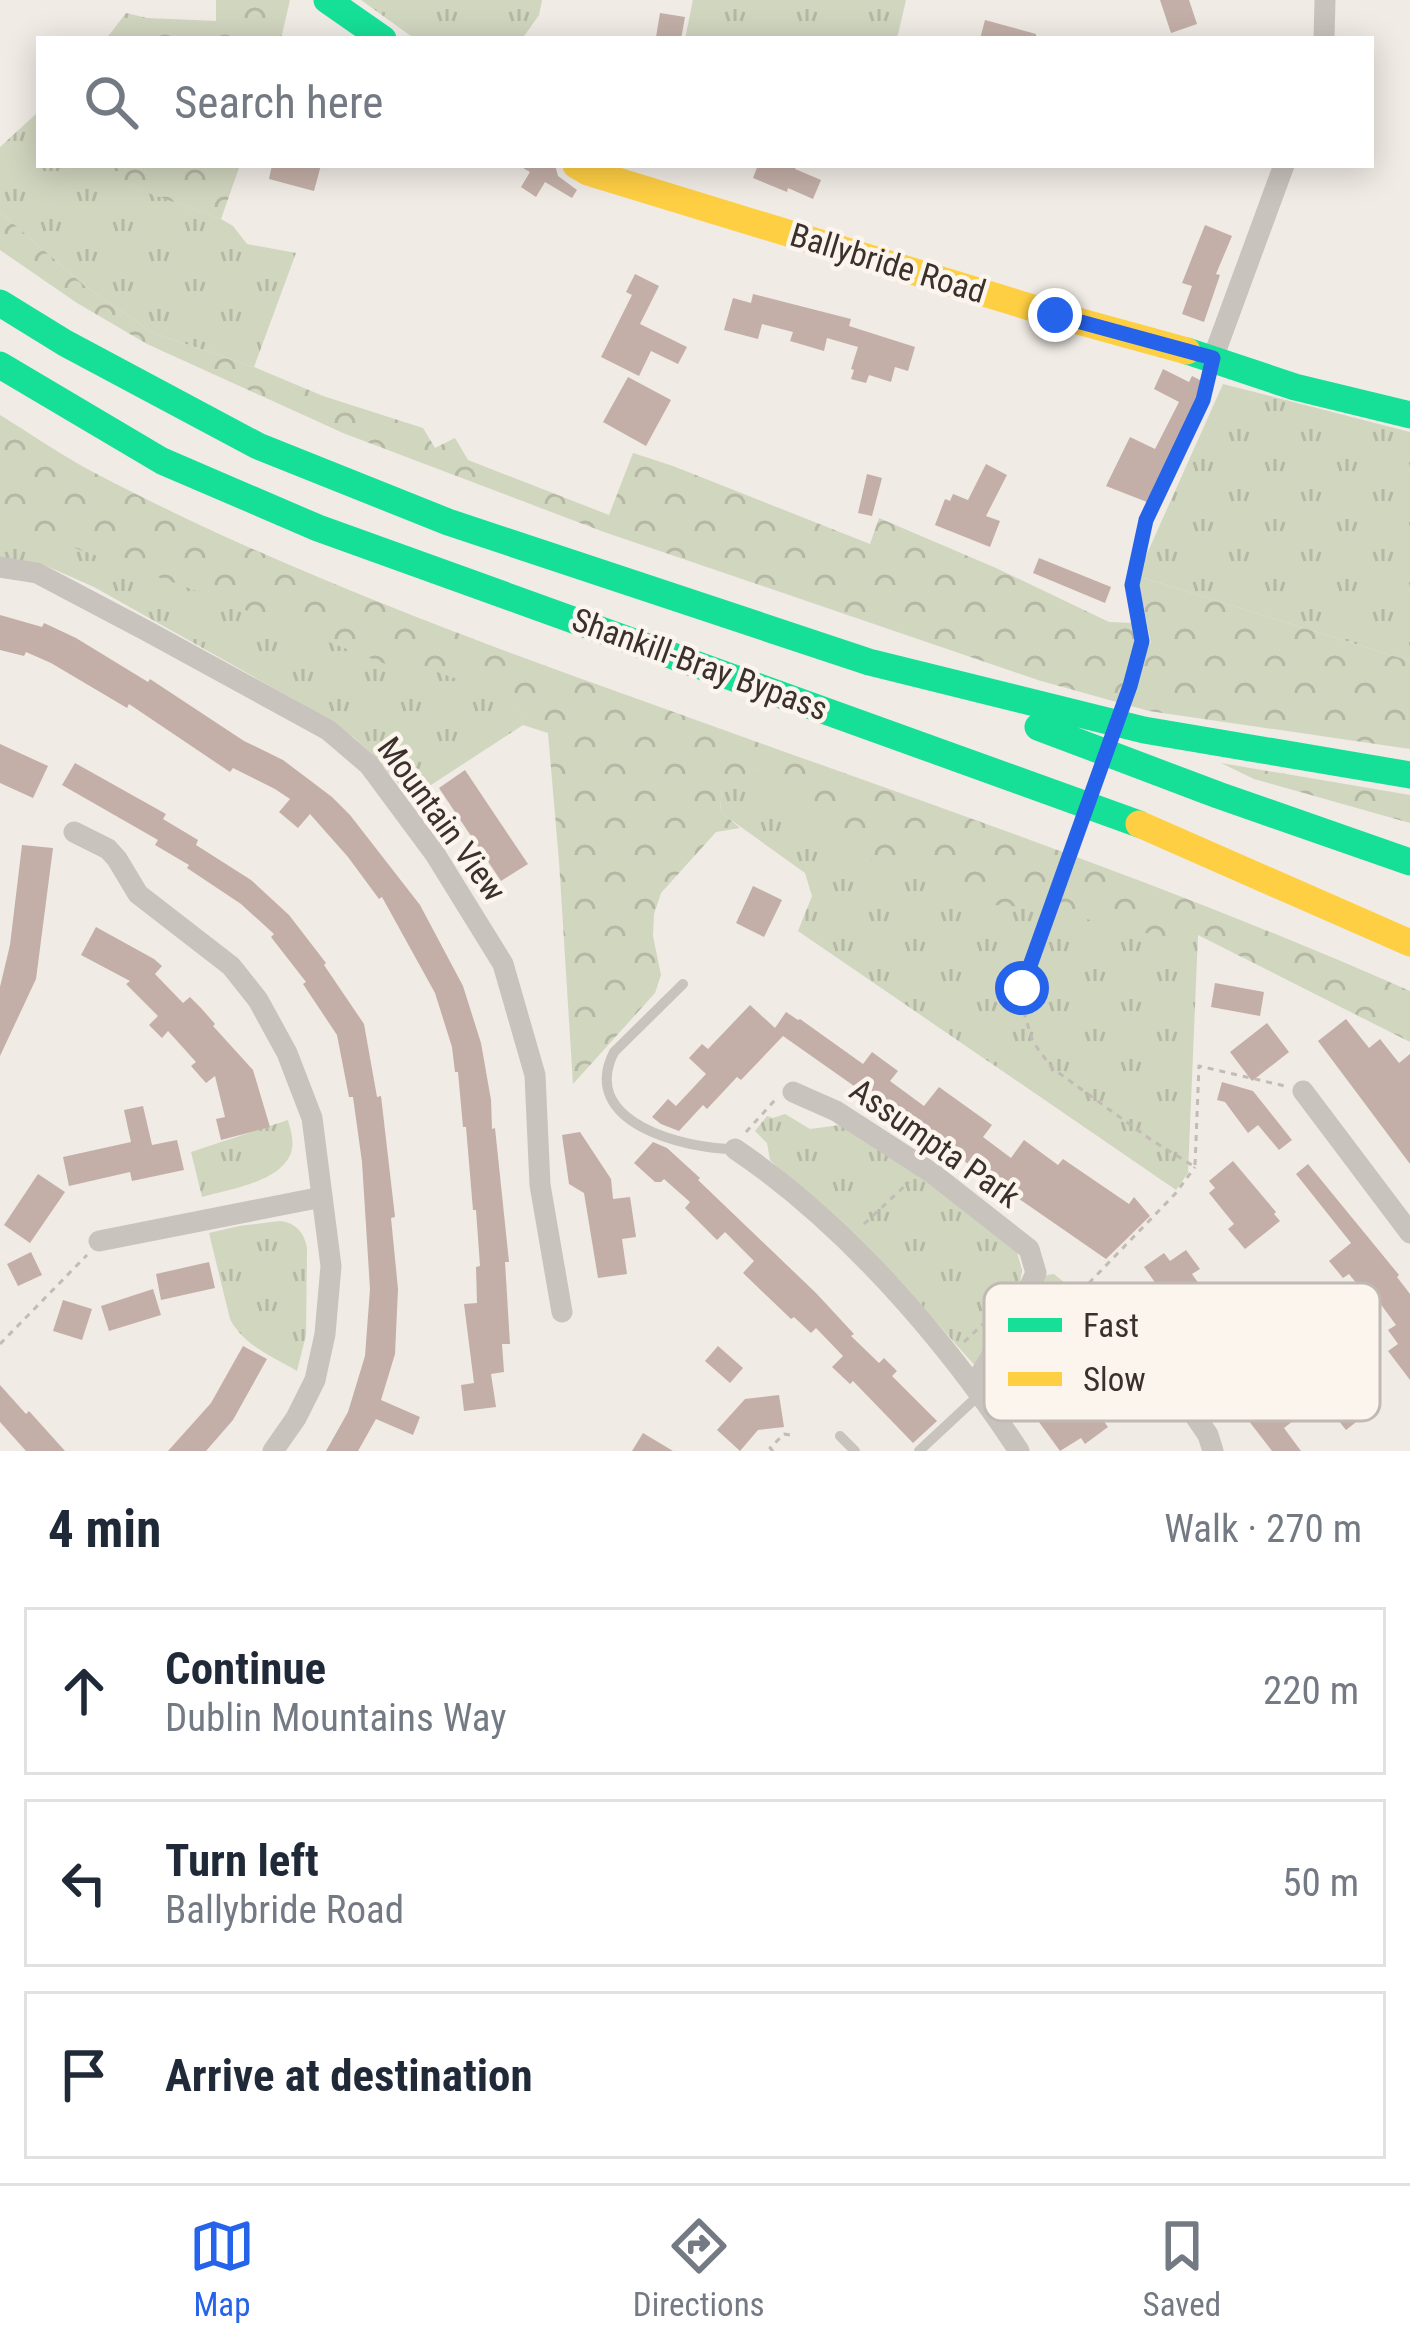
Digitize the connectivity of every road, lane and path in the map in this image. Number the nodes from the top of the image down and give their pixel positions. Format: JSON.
{"nodes":[{"id":1,"x":327,"y":0,"type":"edge"},
{"id":2,"x":1325,"y":0,"type":"edge"},
{"id":3,"x":379,"y":36,"type":"edge"},
{"id":4,"x":1324,"y":36,"type":"edge"},
{"id":5,"x":581,"y":168,"type":"edge"},
{"id":6,"x":1283,"y":168,"type":"edge"},
{"id":7,"x":0,"y":303,"type":"edge"},
{"id":8,"x":1213,"y":358,"type":"junction"},
{"id":9,"x":0,"y":365,"type":"edge"},
{"id":10,"x":1410,"y":416,"type":"edge"},
{"id":11,"x":0,"y":567,"type":"edge"},
{"id":12,"x":869,"y":662,"type":"junction"},
{"id":13,"x":1410,"y":775,"type":"edge"},
{"id":14,"x":1140,"y":824,"type":"junction"},
{"id":15,"x":74,"y":832,"type":"dead end"},
{"id":16,"x":1410,"y":862,"type":"edge"},
{"id":17,"x":1410,"y":921,"type":"edge"},
{"id":18,"x":1410,"y":943,"type":"edge"},
{"id":19,"x":683,"y":984,"type":"dead end"},
{"id":20,"x":1303,"y":1090,"type":"joint"},
{"id":21,"x":794,"y":1092,"type":"joint"},
{"id":22,"x":735,"y":1149,"type":"junction"},
{"id":23,"x":1195,"y":1167,"type":"junction"},
{"id":24,"x":924,"y":1168,"type":"junction"},
{"id":25,"x":322,"y":1197,"type":"junction"},
{"id":26,"x":1410,"y":1233,"type":"edge"},
{"id":27,"x":99,"y":1240,"type":"joint"},
{"id":28,"x":846,"y":1241,"type":"junction"},
{"id":29,"x":1031,"y":1283,"type":"edge"},
{"id":30,"x":1089,"y":1283,"type":"edge"},
{"id":31,"x":562,"y":1312,"type":"dead end"},
{"id":32,"x":0,"y":1344,"type":"edge"},
{"id":33,"x":984,"y":1386,"type":"edge"},
{"id":34,"x":984,"y":1391,"type":"edge"},
{"id":35,"x":981,"y":1393,"type":"junction"},
{"id":36,"x":984,"y":1398,"type":"edge"},
{"id":37,"x":999,"y":1421,"type":"edge"},
{"id":38,"x":1198,"y":1421,"type":"edge"},
{"id":39,"x":795,"y":1436,"type":"dead end"},
{"id":40,"x":840,"y":1436,"type":"dead end"},
{"id":41,"x":273,"y":1451,"type":"edge"},
{"id":42,"x":773,"y":1451,"type":"edge"},
{"id":43,"x":855,"y":1451,"type":"edge"},
{"id":44,"x":919,"y":1451,"type":"edge"},
{"id":45,"x":1019,"y":1451,"type":"edge"},
{"id":46,"x":1213,"y":1451,"type":"edge"}],
"edges":[{"from":1,"to":3,"type":"main road"},
{"from":2,"to":4,"type":"street"},
{"from":5,"to":8,"type":"main road","name":"Ballybride Road"},
{"from":6,"to":8,"type":"street"},
{"from":7,"to":12,"type":"main road","name":"Shankill-Bray Bypass"},
{"from":8,"to":10,"type":"main road","name":"Ballybride Road"},
{"from":8,"to":23,"type":"path","bridge":true},
{"from":9,"to":14,"type":"main road","name":"Shankill-Bray Bypass"},
{"from":11,"to":31,"type":"street","name":"Mountain View"},
{"from":12,"to":13,"type":"main road","name":"Shankill-Bray Bypass"},
{"from":12,"to":16,"type":"main road"},
{"from":14,"to":17,"type":"main road"},
{"from":14,"to":18,"type":"main road","name":"Shankill-Bray Bypass"},
{"from":15,"to":25,"type":"street"},
{"from":19,"to":22,"type":"lane"},
{"from":20,"to":23,"type":"path"},
{"from":20,"to":26,"type":"street"},
{"from":21,"to":22,"type":"path"},
{"from":21,"to":24,"type":"street","name":"Assumpta Park"},
{"from":22,"to":28,"type":"street"},
{"from":23,"to":30,"type":"path"},
{"from":24,"to":28,"type":"path"},
{"from":24,"to":29,"type":"street","name":"Assumpta Park"},
{"from":25,"to":27,"type":"street"},
{"from":25,"to":41,"type":"street"},
{"from":27,"to":32,"type":"path"},
{"from":28,"to":35,"type":"street"},
{"from":33,"to":35,"type":"street","name":"Assumpta Park"},
{"from":34,"to":35,"type":"street"},
{"from":35,"to":36,"type":"street"},
{"from":35,"to":44,"type":"lane"},
{"from":37,"to":45,"type":"street"},
{"from":38,"to":46,"type":"street"},
{"from":39,"to":42,"type":"path"},
{"from":40,"to":43,"type":"lane"}]}
